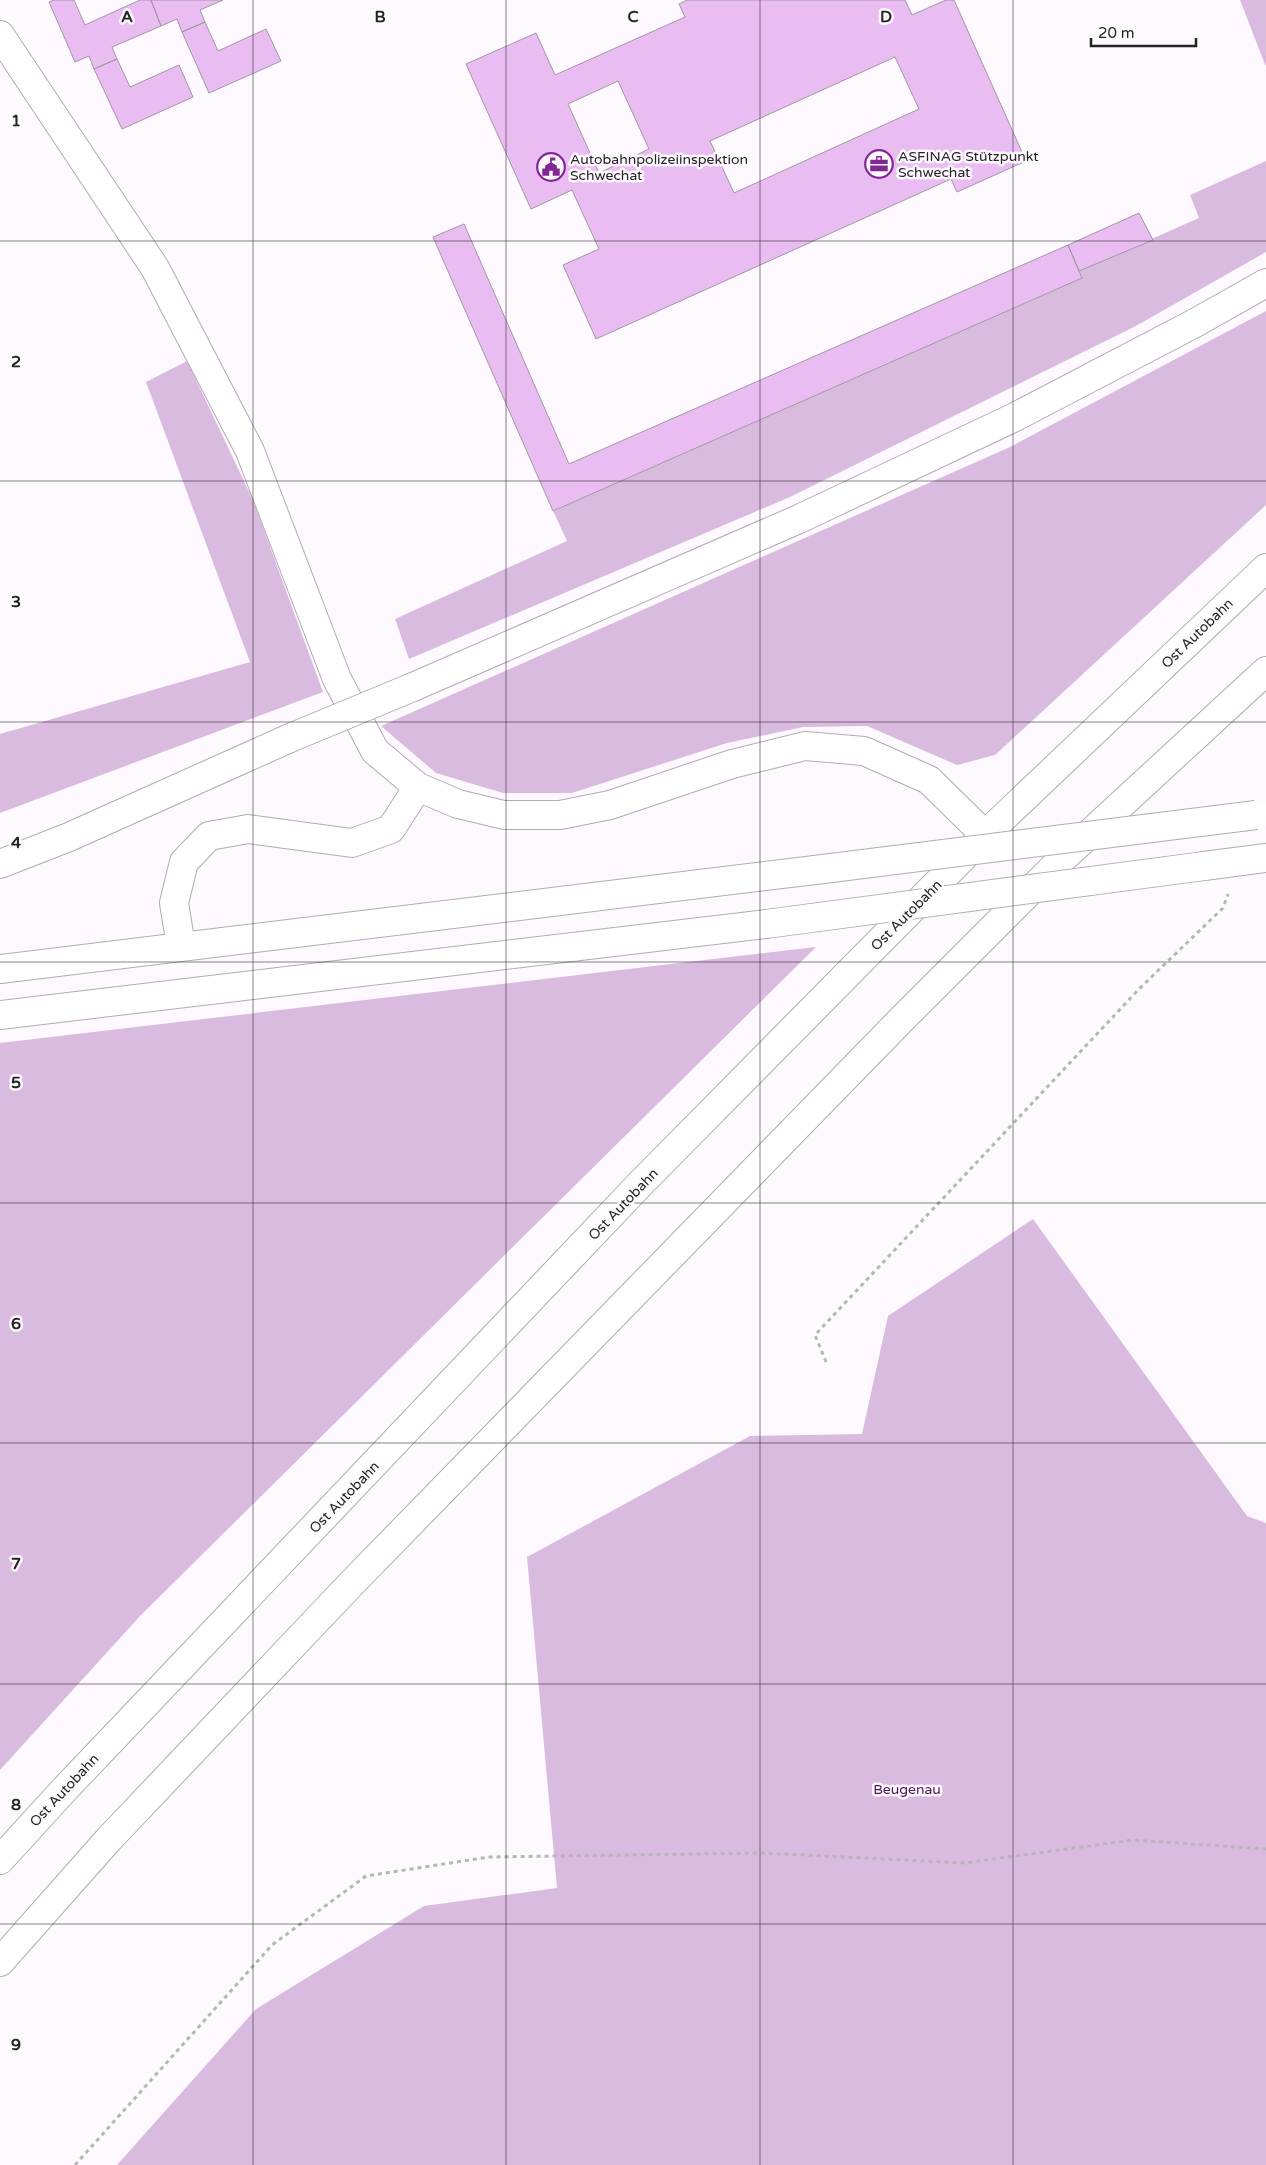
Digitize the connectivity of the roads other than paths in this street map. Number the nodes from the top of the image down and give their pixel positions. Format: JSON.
{"nodes":[{"id":1,"x":0,"y":35,"type":"edge"},
{"id":2,"x":1266,"y":283,"type":"edge"},
{"id":3,"x":1266,"y":568,"type":"edge"},
{"id":4,"x":1266,"y":671,"type":"edge"},
{"id":5,"x":418,"y":787,"type":"junction"},
{"id":6,"x":1261,"y":814,"type":"edge"},
{"id":7,"x":985,"y":835,"type":"junction"},
{"id":8,"x":1253,"y":860,"type":"edge"},
{"id":9,"x":0,"y":864,"type":"edge"},
{"id":10,"x":181,"y":946,"type":"junction"},
{"id":11,"x":0,"y":969,"type":"edge"},
{"id":12,"x":0,"y":1016,"type":"edge"},
{"id":13,"x":0,"y":1860,"type":"edge"},
{"id":14,"x":0,"y":1962,"type":"edge"}],
"edges":[{"from":1,"to":5,"type":"main road"},
{"from":2,"to":9,"type":"main road","bridge":true},
{"from":3,"to":7,"type":"main road","name":"Ost Autobahn"},
{"from":4,"to":14,"type":"main road"},
{"from":5,"to":7,"type":"main road"},
{"from":5,"to":10,"type":"main road"},
{"from":6,"to":10,"type":"main road","bridge":true},
{"from":7,"to":13,"type":"main road","name":"Ost Autobahn"},
{"from":8,"to":12,"type":"main road","bridge":true},
{"from":10,"to":11,"type":"main road"}]}
